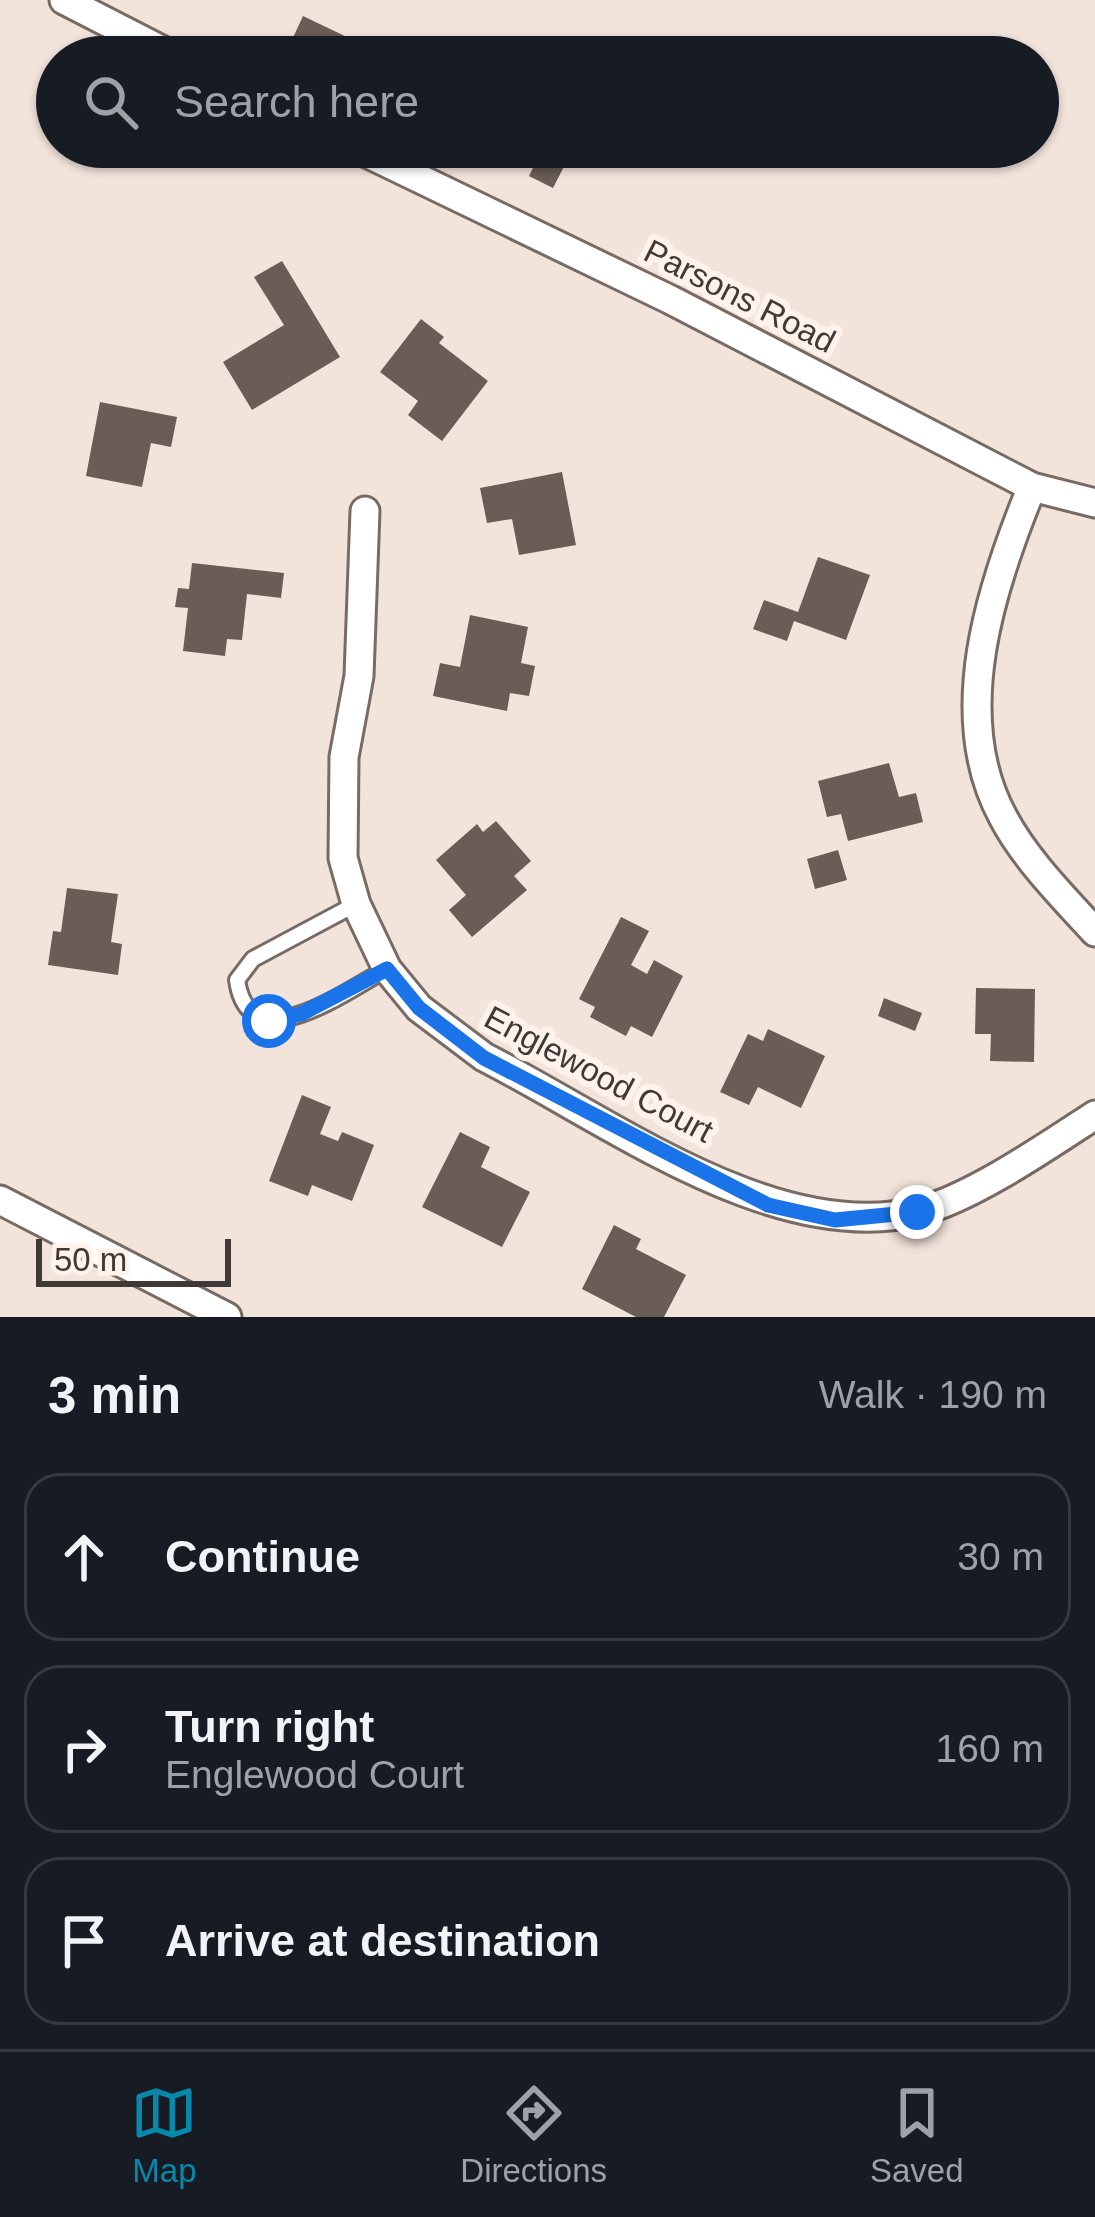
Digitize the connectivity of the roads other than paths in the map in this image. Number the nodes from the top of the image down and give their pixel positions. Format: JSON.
{"nodes":[{"id":1,"x":64,"y":0,"type":"edge"},
{"id":2,"x":134,"y":36,"type":"edge"},
{"id":3,"x":397,"y":168,"type":"edge"},
{"id":4,"x":1032,"y":487,"type":"junction"},
{"id":5,"x":1095,"y":503,"type":"edge"},
{"id":6,"x":365,"y":511,"type":"dead end"},
{"id":7,"x":356,"y":904,"type":"junction"},
{"id":8,"x":1095,"y":932,"type":"edge"},
{"id":9,"x":387,"y":969,"type":"junction"},
{"id":10,"x":1095,"y":1114,"type":"edge"},
{"id":11,"x":0,"y":1200,"type":"edge"},
{"id":12,"x":214,"y":1314,"type":"edge"}],
"edges":[{"from":1,"to":2,"type":"street"},
{"from":3,"to":4,"type":"street","name":"Parsons Road"},
{"from":4,"to":5,"type":"street","name":"Parsons Road"},
{"from":4,"to":8,"type":"street"},
{"from":6,"to":7,"type":"street","name":"Englewood Court"},
{"from":7,"to":9,"type":"street","name":"Englewood Court"},
{"from":7,"to":9,"type":"lane"},
{"from":9,"to":10,"type":"street","name":"Englewood Court"},
{"from":11,"to":12,"type":"street"}]}
